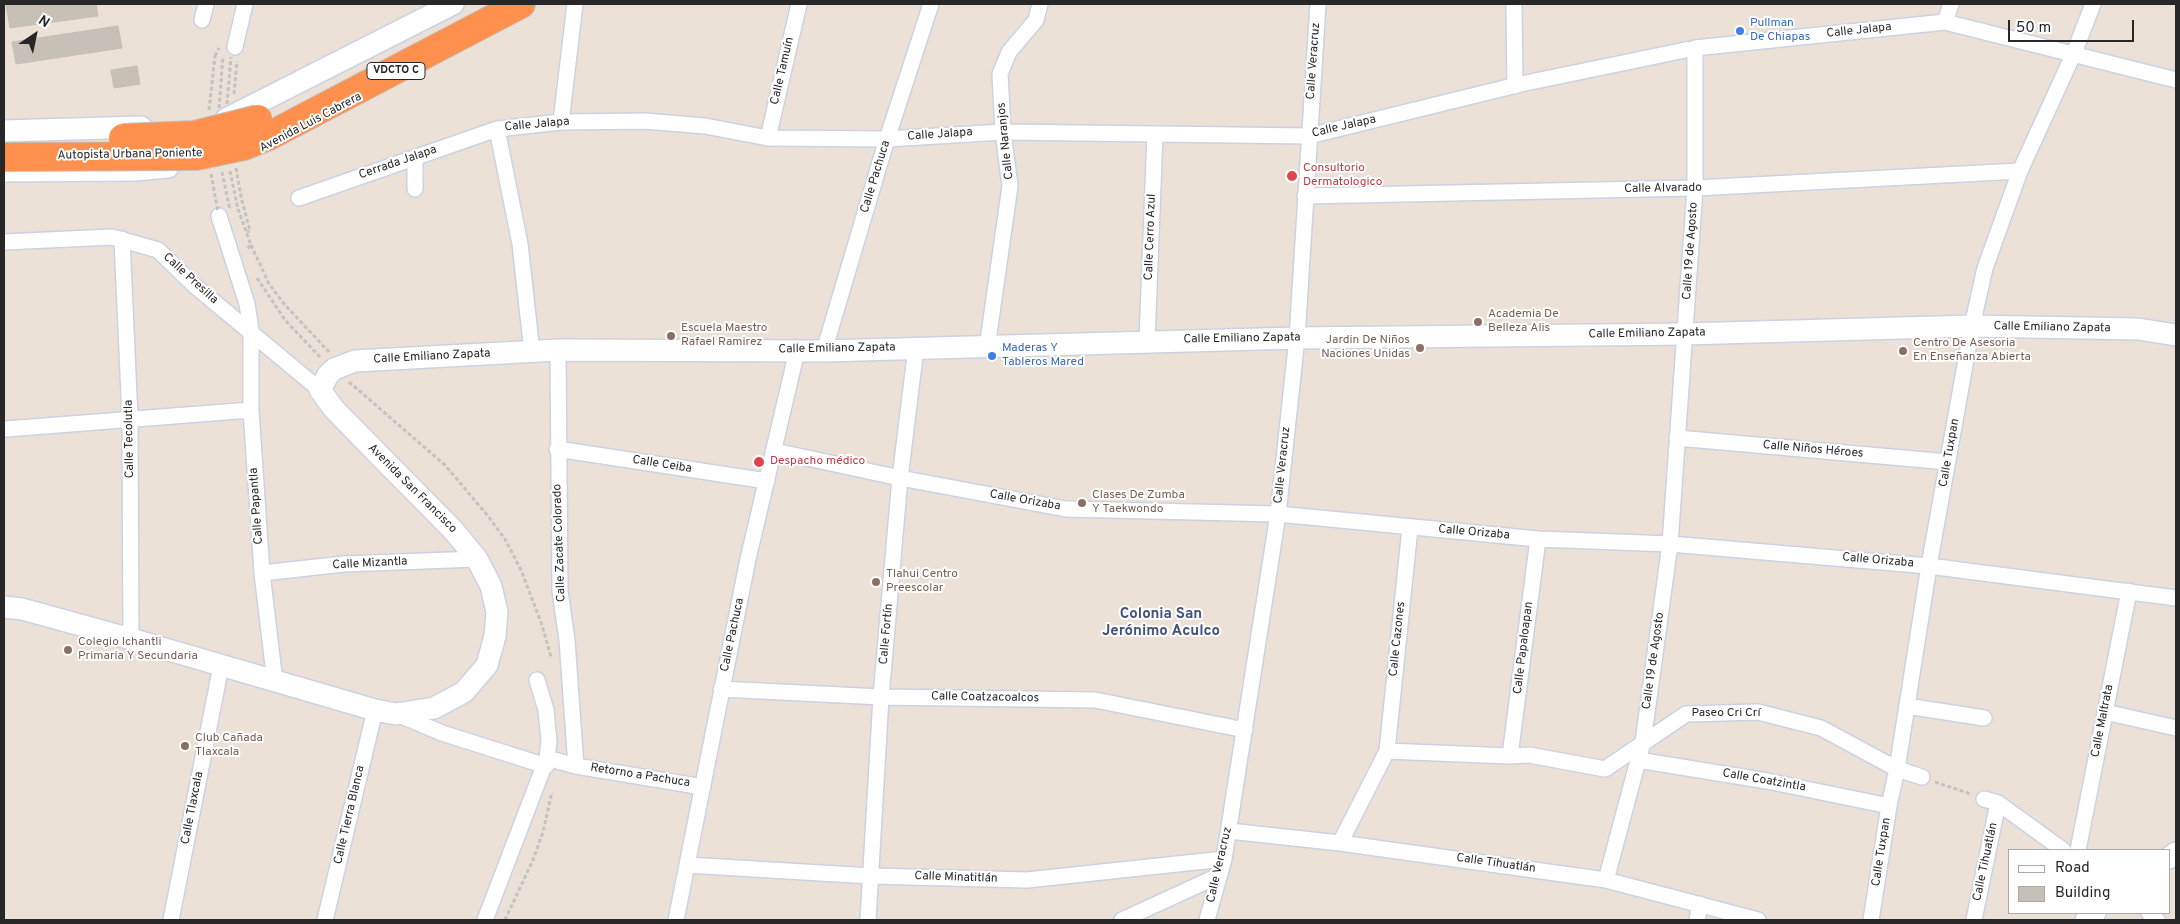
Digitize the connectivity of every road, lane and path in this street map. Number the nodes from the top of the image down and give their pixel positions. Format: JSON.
{"nodes":[{"id":1,"x":206,"y":4,"type":"edge"},
{"id":2,"x":244,"y":4,"type":"edge"},
{"id":3,"x":453,"y":4,"type":"edge"},
{"id":4,"x":484,"y":4,"type":"edge"},
{"id":5,"x":521,"y":4,"type":"edge"},
{"id":6,"x":537,"y":4,"type":"edge"},
{"id":7,"x":575,"y":4,"type":"edge"},
{"id":8,"x":799,"y":4,"type":"edge"},
{"id":9,"x":930,"y":4,"type":"edge"},
{"id":10,"x":1040,"y":4,"type":"edge"},
{"id":11,"x":1318,"y":4,"type":"edge"},
{"id":12,"x":1514,"y":4,"type":"edge"},
{"id":13,"x":1951,"y":4,"type":"edge"},
{"id":14,"x":2093,"y":4,"type":"edge"},
{"id":15,"x":202,"y":20,"type":"dead end"},
{"id":16,"x":1945,"y":22,"type":"junction"},
{"id":17,"x":1695,"y":48,"type":"junction"},
{"id":18,"x":237,"y":53,"type":"joint"},
{"id":19,"x":2074,"y":53,"type":"junction"},
{"id":20,"x":2176,"y":80,"type":"edge"},
{"id":21,"x":1515,"y":86,"type":"junction"},
{"id":22,"x":232,"y":117,"type":"junction"},
{"id":23,"x":561,"y":122,"type":"junction"},
{"id":24,"x":128,"y":128,"type":"junction"},
{"id":25,"x":497,"y":129,"type":"junction"},
{"id":26,"x":4,"y":132,"type":"edge"},
{"id":27,"x":1003,"y":132,"type":"junction"},
{"id":28,"x":1155,"y":134,"type":"junction"},
{"id":29,"x":1309,"y":136,"type":"junction"},
{"id":30,"x":4,"y":138,"type":"edge"},
{"id":31,"x":768,"y":138,"type":"junction"},
{"id":32,"x":887,"y":139,"type":"junction"},
{"id":33,"x":416,"y":156,"type":"junction"},
{"id":34,"x":4,"y":157,"type":"edge"},
{"id":35,"x":234,"y":158,"type":"junction"},
{"id":36,"x":135,"y":170,"type":"junction"},
{"id":37,"x":4,"y":171,"type":"edge"},
{"id":38,"x":2020,"y":171,"type":"junction"},
{"id":39,"x":1695,"y":188,"type":"junction"},
{"id":40,"x":416,"y":189,"type":"dead end"},
{"id":41,"x":1305,"y":196,"type":"junction"},
{"id":42,"x":299,"y":198,"type":"dead end"},
{"id":43,"x":238,"y":209,"type":"dead end"},
{"id":44,"x":227,"y":215,"type":"dead end"},
{"id":45,"x":247,"y":232,"type":"junction"},
{"id":46,"x":122,"y":239,"type":"junction"},
{"id":47,"x":4,"y":242,"type":"edge"},
{"id":48,"x":241,"y":244,"type":"dead end"},
{"id":49,"x":251,"y":245,"type":"junction"},
{"id":50,"x":244,"y":252,"type":"junction"},
{"id":51,"x":247,"y":259,"type":"dead end"},
{"id":52,"x":254,"y":272,"type":"dead end"},
{"id":53,"x":1972,"y":326,"type":"junction"},
{"id":54,"x":251,"y":330,"type":"junction"},
{"id":55,"x":1685,"y":334,"type":"junction"},
{"id":56,"x":2176,"y":335,"type":"edge"},
{"id":57,"x":1297,"y":338,"type":"junction"},
{"id":58,"x":1147,"y":341,"type":"junction"},
{"id":59,"x":916,"y":348,"type":"junction"},
{"id":60,"x":987,"y":348,"type":"junction"},
{"id":61,"x":558,"y":350,"type":"junction"},
{"id":62,"x":797,"y":351,"type":"junction"},
{"id":63,"x":824,"y":351,"type":"junction"},
{"id":64,"x":315,"y":352,"type":"dead end"},
{"id":65,"x":532,"y":352,"type":"junction"},
{"id":66,"x":346,"y":365,"type":"junction"},
{"id":67,"x":320,"y":390,"type":"junction"},
{"id":68,"x":250,"y":410,"type":"junction"},
{"id":69,"x":130,"y":418,"type":"junction"},
{"id":70,"x":6,"y":428,"type":"dead end"},
{"id":71,"x":1678,"y":438,"type":"junction"},
{"id":72,"x":557,"y":448,"type":"junction"},
{"id":73,"x":775,"y":451,"type":"junction"},
{"id":74,"x":1948,"y":462,"type":"junction"},
{"id":75,"x":900,"y":478,"type":"junction"},
{"id":76,"x":767,"y":481,"type":"junction"},
{"id":77,"x":1278,"y":514,"type":"junction"},
{"id":78,"x":1410,"y":528,"type":"junction"},
{"id":79,"x":1538,"y":539,"type":"junction"},
{"id":80,"x":1670,"y":544,"type":"junction"},
{"id":81,"x":478,"y":559,"type":"junction"},
{"id":82,"x":1929,"y":566,"type":"junction"},
{"id":83,"x":262,"y":573,"type":"junction"},
{"id":84,"x":2129,"y":591,"type":"junction"},
{"id":85,"x":2176,"y":598,"type":"edge"},
{"id":86,"x":4,"y":607,"type":"edge"},
{"id":87,"x":130,"y":639,"type":"junction"},
{"id":88,"x":221,"y":666,"type":"junction"},
{"id":89,"x":537,"y":680,"type":"dead end"},
{"id":90,"x":275,"y":682,"type":"junction"},
{"id":91,"x":721,"y":689,"type":"junction"},
{"id":92,"x":881,"y":697,"type":"junction"},
{"id":93,"x":1907,"y":706,"type":"junction"},
{"id":94,"x":386,"y":712,"type":"junction"},
{"id":95,"x":2104,"y":712,"type":"junction"},
{"id":96,"x":1984,"y":718,"type":"dead end"},
{"id":97,"x":2176,"y":728,"type":"edge"},
{"id":98,"x":1245,"y":730,"type":"junction"},
{"id":99,"x":1643,"y":742,"type":"junction"},
{"id":100,"x":1387,"y":751,"type":"junction"},
{"id":101,"x":1510,"y":756,"type":"junction"},
{"id":102,"x":1638,"y":760,"type":"junction"},
{"id":103,"x":547,"y":762,"type":"junction"},
{"id":104,"x":576,"y":766,"type":"junction"},
{"id":105,"x":1898,"y":769,"type":"junction"},
{"id":106,"x":1922,"y":777,"type":"joint"},
{"id":107,"x":703,"y":787,"type":"junction"},
{"id":108,"x":1984,"y":799,"type":"joint"},
{"id":109,"x":1998,"y":804,"type":"junction"},
{"id":110,"x":1889,"y":806,"type":"junction"},
{"id":111,"x":1229,"y":831,"type":"junction"},
{"id":112,"x":1340,"y":843,"type":"junction"},
{"id":113,"x":2062,"y":849,"type":"edge"},
{"id":114,"x":2078,"y":849,"type":"edge"},
{"id":115,"x":1224,"y":859,"type":"junction"},
{"id":116,"x":686,"y":865,"type":"junction"},
{"id":117,"x":1220,"y":874,"type":"junction"},
{"id":118,"x":871,"y":876,"type":"junction"},
{"id":119,"x":1606,"y":880,"type":"junction"},
{"id":120,"x":1700,"y":904,"type":"junction"},
{"id":121,"x":171,"y":920,"type":"edge"},
{"id":122,"x":325,"y":920,"type":"edge"},
{"id":123,"x":485,"y":920,"type":"edge"},
{"id":124,"x":676,"y":920,"type":"edge"},
{"id":125,"x":868,"y":920,"type":"edge"},
{"id":126,"x":1122,"y":920,"type":"edge"},
{"id":127,"x":1207,"y":920,"type":"edge"},
{"id":128,"x":1697,"y":920,"type":"edge"},
{"id":129,"x":1758,"y":920,"type":"edge"},
{"id":130,"x":1870,"y":920,"type":"edge"},
{"id":131,"x":1974,"y":920,"type":"edge"}],
"edges":[{"from":1,"to":15,"type":"street"},
{"from":2,"to":18,"type":"street"},
{"from":3,"to":22,"type":"street"},
{"from":4,"to":30,"type":"highway","name":"Autopista Urbana Poniente","number":"VDCTO C","bridge":true},
{"from":5,"to":34,"type":"highway","name":"Autopista Urbana Poniente","number":"VDCTO C","bridge":true},
{"from":6,"to":35,"type":"street","name":"Avenida Luis Cabrera"},
{"from":7,"to":23,"type":"street"},
{"from":8,"to":31,"type":"street","name":"Calle Tamuín"},
{"from":9,"to":32,"type":"street","name":"Calle Pachuca"},
{"from":10,"to":27,"type":"street","name":"Calle Naranjos"},
{"from":11,"to":29,"type":"street","name":"Calle Veracruz"},
{"from":12,"to":21,"type":"street"},
{"from":13,"to":16,"type":"street"},
{"from":14,"to":19,"type":"street","name":"Calle Tuxpan"},
{"from":16,"to":17,"type":"street","name":"Calle Jalapa"},
{"from":16,"to":19,"type":"street","name":"Calle Jalapa"},
{"from":17,"to":21,"type":"street","name":"Calle Jalapa"},
{"from":17,"to":39,"type":"street","name":"Calle 19 de Agosto"},
{"from":18,"to":22,"type":"path"},
{"from":19,"to":20,"type":"street","name":"Calle Jalapa"},
{"from":19,"to":38,"type":"street","name":"Calle Tuxpan"},
{"from":21,"to":29,"type":"street","name":"Calle Jalapa"},
{"from":22,"to":24,"type":"street"},
{"from":23,"to":25,"type":"street","name":"Calle Jalapa"},
{"from":23,"to":31,"type":"street","name":"Calle Jalapa"},
{"from":24,"to":26,"type":"street"},
{"from":24,"to":36,"type":"street"},
{"from":25,"to":33,"type":"street","name":"Cerrada Jalapa"},
{"from":25,"to":65,"type":"street"},
{"from":27,"to":28,"type":"street","name":"Calle Jalapa"},
{"from":27,"to":32,"type":"street","name":"Calle Jalapa"},
{"from":27,"to":60,"type":"street","name":"Calle Naranjos"},
{"from":28,"to":29,"type":"street","name":"Calle Jalapa"},
{"from":28,"to":58,"type":"street","name":"Calle Cerro Azul"},
{"from":29,"to":41,"type":"street","name":"Calle Veracruz"},
{"from":31,"to":32,"type":"street","name":"Calle Jalapa"},
{"from":32,"to":63,"type":"street","name":"Calle Pachuca"},
{"from":33,"to":40,"type":"street"},
{"from":33,"to":42,"type":"street","name":"Cerrada Jalapa"},
{"from":35,"to":36,"type":"street","name":"Avenida Luis Cabrera"},
{"from":35,"to":45,"type":"path"},
{"from":36,"to":37,"type":"street","name":"Avenida Luis Cabrera"},
{"from":38,"to":39,"type":"street","name":"Calle Alvarado"},
{"from":38,"to":53,"type":"street","name":"Calle Tuxpan"},
{"from":39,"to":41,"type":"street","name":"Calle Alvarado"},
{"from":39,"to":55,"type":"street","name":"Calle 19 de Agosto"},
{"from":41,"to":57,"type":"street","name":"Calle Veracruz"},
{"from":43,"to":45,"type":"path"},
{"from":44,"to":54,"type":"street","name":"Calle Papantla"},
{"from":45,"to":49,"type":"path"},
{"from":46,"to":47,"type":"street","name":"Calle Presilla"},
{"from":46,"to":54,"type":"street","name":"Calle Presilla"},
{"from":46,"to":69,"type":"street","name":"Calle Tecolutla"},
{"from":48,"to":50,"type":"path"},
{"from":49,"to":50,"type":"path"},
{"from":49,"to":66,"type":"path"},
{"from":50,"to":51,"type":"path"},
{"from":52,"to":64,"type":"path"},
{"from":53,"to":55,"type":"street","name":"Calle Emiliano Zapata"},
{"from":53,"to":56,"type":"street","name":"Calle Emiliano Zapata"},
{"from":53,"to":74,"type":"street","name":"Calle Tuxpan"},
{"from":54,"to":67,"type":"street","name":"Calle Presilla"},
{"from":54,"to":68,"type":"street","name":"Calle Papantla"},
{"from":55,"to":57,"type":"street","name":"Calle Emiliano Zapata"},
{"from":55,"to":71,"type":"street","name":"Calle 19 de Agosto"},
{"from":57,"to":58,"type":"street","name":"Calle Emiliano Zapata"},
{"from":57,"to":77,"type":"street","name":"Calle Veracruz"},
{"from":58,"to":60,"type":"street","name":"Calle Emiliano Zapata"},
{"from":59,"to":60,"type":"street","name":"Calle Emiliano Zapata"},
{"from":59,"to":63,"type":"street","name":"Calle Emiliano Zapata"},
{"from":59,"to":75,"type":"street","name":"Calle Fortín"},
{"from":61,"to":62,"type":"street","name":"Calle Emiliano Zapata"},
{"from":61,"to":65,"type":"street","name":"Calle Emiliano Zapata"},
{"from":61,"to":72,"type":"street","name":"Calle Zacate Colorado"},
{"from":62,"to":63,"type":"street","name":"Calle Emiliano Zapata"},
{"from":62,"to":73,"type":"street","name":"Calle Pachuca"},
{"from":65,"to":66,"type":"street","name":"Calle Emiliano Zapata"},
{"from":66,"to":67,"type":"street","name":"Calle Emiliano Zapata"},
{"from":67,"to":81,"type":"street","name":"Avenida San Francisco"},
{"from":68,"to":69,"type":"street"},
{"from":68,"to":83,"type":"street","name":"Calle Papantla"},
{"from":69,"to":70,"type":"street"},
{"from":69,"to":87,"type":"street","name":"Calle Tecolutla"},
{"from":71,"to":74,"type":"street","name":"Calle Niños Héroes"},
{"from":71,"to":80,"type":"street","name":"Calle 19 de Agosto"},
{"from":72,"to":76,"type":"street","name":"Calle Ceiba"},
{"from":72,"to":104,"type":"street","name":"Calle Zacate Colorado"},
{"from":73,"to":75,"type":"street","name":"Calle Orizaba"},
{"from":73,"to":76,"type":"street","name":"Calle Pachuca"},
{"from":74,"to":82,"type":"street","name":"Calle Tuxpan"},
{"from":75,"to":77,"type":"street","name":"Calle Orizaba"},
{"from":75,"to":92,"type":"street","name":"Calle Fortín"},
{"from":76,"to":91,"type":"street","name":"Calle Pachuca"},
{"from":77,"to":78,"type":"street","name":"Calle Orizaba"},
{"from":77,"to":98,"type":"street","name":"Calle Veracruz"},
{"from":78,"to":79,"type":"street","name":"Calle Orizaba"},
{"from":78,"to":100,"type":"street","name":"Calle Cazones"},
{"from":79,"to":80,"type":"street","name":"Calle Orizaba"},
{"from":79,"to":101,"type":"street","name":"Calle Papaloapan"},
{"from":80,"to":82,"type":"street","name":"Calle Orizaba"},
{"from":80,"to":99,"type":"street","name":"Calle 19 de Agosto"},
{"from":81,"to":83,"type":"street","name":"Calle Mizantla"},
{"from":81,"to":94,"type":"street","name":"Avenida San Francisco"},
{"from":82,"to":84,"type":"street","name":"Calle Orizaba"},
{"from":82,"to":93,"type":"street","name":"Calle Tuxpan"},
{"from":83,"to":90,"type":"street","name":"Calle Papantla"},
{"from":84,"to":85,"type":"street","name":"Calle Orizaba"},
{"from":84,"to":95,"type":"street","name":"Calle Maltrata"},
{"from":86,"to":87,"type":"street","name":"Avenida San Francisco"},
{"from":87,"to":88,"type":"street","name":"Avenida San Francisco"},
{"from":88,"to":90,"type":"street","name":"Avenida San Francisco"},
{"from":88,"to":121,"type":"street","name":"Calle Tlaxcala"},
{"from":89,"to":103,"type":"street"},
{"from":90,"to":94,"type":"street","name":"Avenida San Francisco"},
{"from":91,"to":92,"type":"street","name":"Calle Coatzacoalcos"},
{"from":91,"to":107,"type":"street","name":"Calle Pachuca"},
{"from":92,"to":98,"type":"street","name":"Calle Coatzacoalcos"},
{"from":92,"to":118,"type":"street","name":"Calle Fortín"},
{"from":93,"to":96,"type":"street"},
{"from":93,"to":105,"type":"street","name":"Calle Tuxpan"},
{"from":94,"to":103,"type":"street","name":"Avenida San Francisco"},
{"from":94,"to":122,"type":"street","name":"Calle Tierra Blanca"},
{"from":95,"to":97,"type":"street"},
{"from":95,"to":114,"type":"street","name":"Calle Maltrata"},
{"from":98,"to":111,"type":"street","name":"Calle Veracruz"},
{"from":99,"to":101,"type":"street","name":"Paseo Cri Crí"},
{"from":99,"to":102,"type":"street","name":"Calle 19 de Agosto"},
{"from":99,"to":105,"type":"street","name":"Paseo Cri Crí"},
{"from":100,"to":101,"type":"street","name":"Paseo Cri Crí"},
{"from":100,"to":112,"type":"street"},
{"from":102,"to":110,"type":"street","name":"Calle Coatzintla"},
{"from":102,"to":119,"type":"street","name":"Calle 19 de Agosto"},
{"from":103,"to":104,"type":"street","name":"Retorno a Pachuca"},
{"from":103,"to":123,"type":"street"},
{"from":104,"to":107,"type":"street","name":"Retorno a Pachuca"},
{"from":105,"to":106,"type":"street","name":"Paseo Cri Crí"},
{"from":105,"to":110,"type":"street","name":"Calle Tuxpan"},
{"from":106,"to":108,"type":"path"},
{"from":107,"to":116,"type":"street","name":"Calle Pachuca"},
{"from":108,"to":109,"type":"street"},
{"from":109,"to":113,"type":"street"},
{"from":109,"to":131,"type":"street","name":"Calle Tihuatlán"},
{"from":110,"to":130,"type":"street","name":"Calle Tuxpan"},
{"from":111,"to":112,"type":"street","name":"Calle Tihuatlán"},
{"from":111,"to":115,"type":"street","name":"Calle Veracruz"},
{"from":112,"to":119,"type":"street","name":"Calle Tihuatlán"},
{"from":115,"to":117,"type":"street","name":"Calle Veracruz"},
{"from":115,"to":118,"type":"street","name":"Calle Minatitlán"},
{"from":116,"to":118,"type":"street","name":"Calle Minatitlán"},
{"from":116,"to":124,"type":"street","name":"Calle Pachuca"},
{"from":117,"to":126,"type":"street"},
{"from":117,"to":127,"type":"street","name":"Calle Veracruz"},
{"from":118,"to":125,"type":"street","name":"Calle Fortín"},
{"from":119,"to":120,"type":"street","name":"Calle Tihuatlán"},
{"from":120,"to":128,"type":"street"},
{"from":120,"to":129,"type":"street","name":"Calle Tihuatlán"}]}
